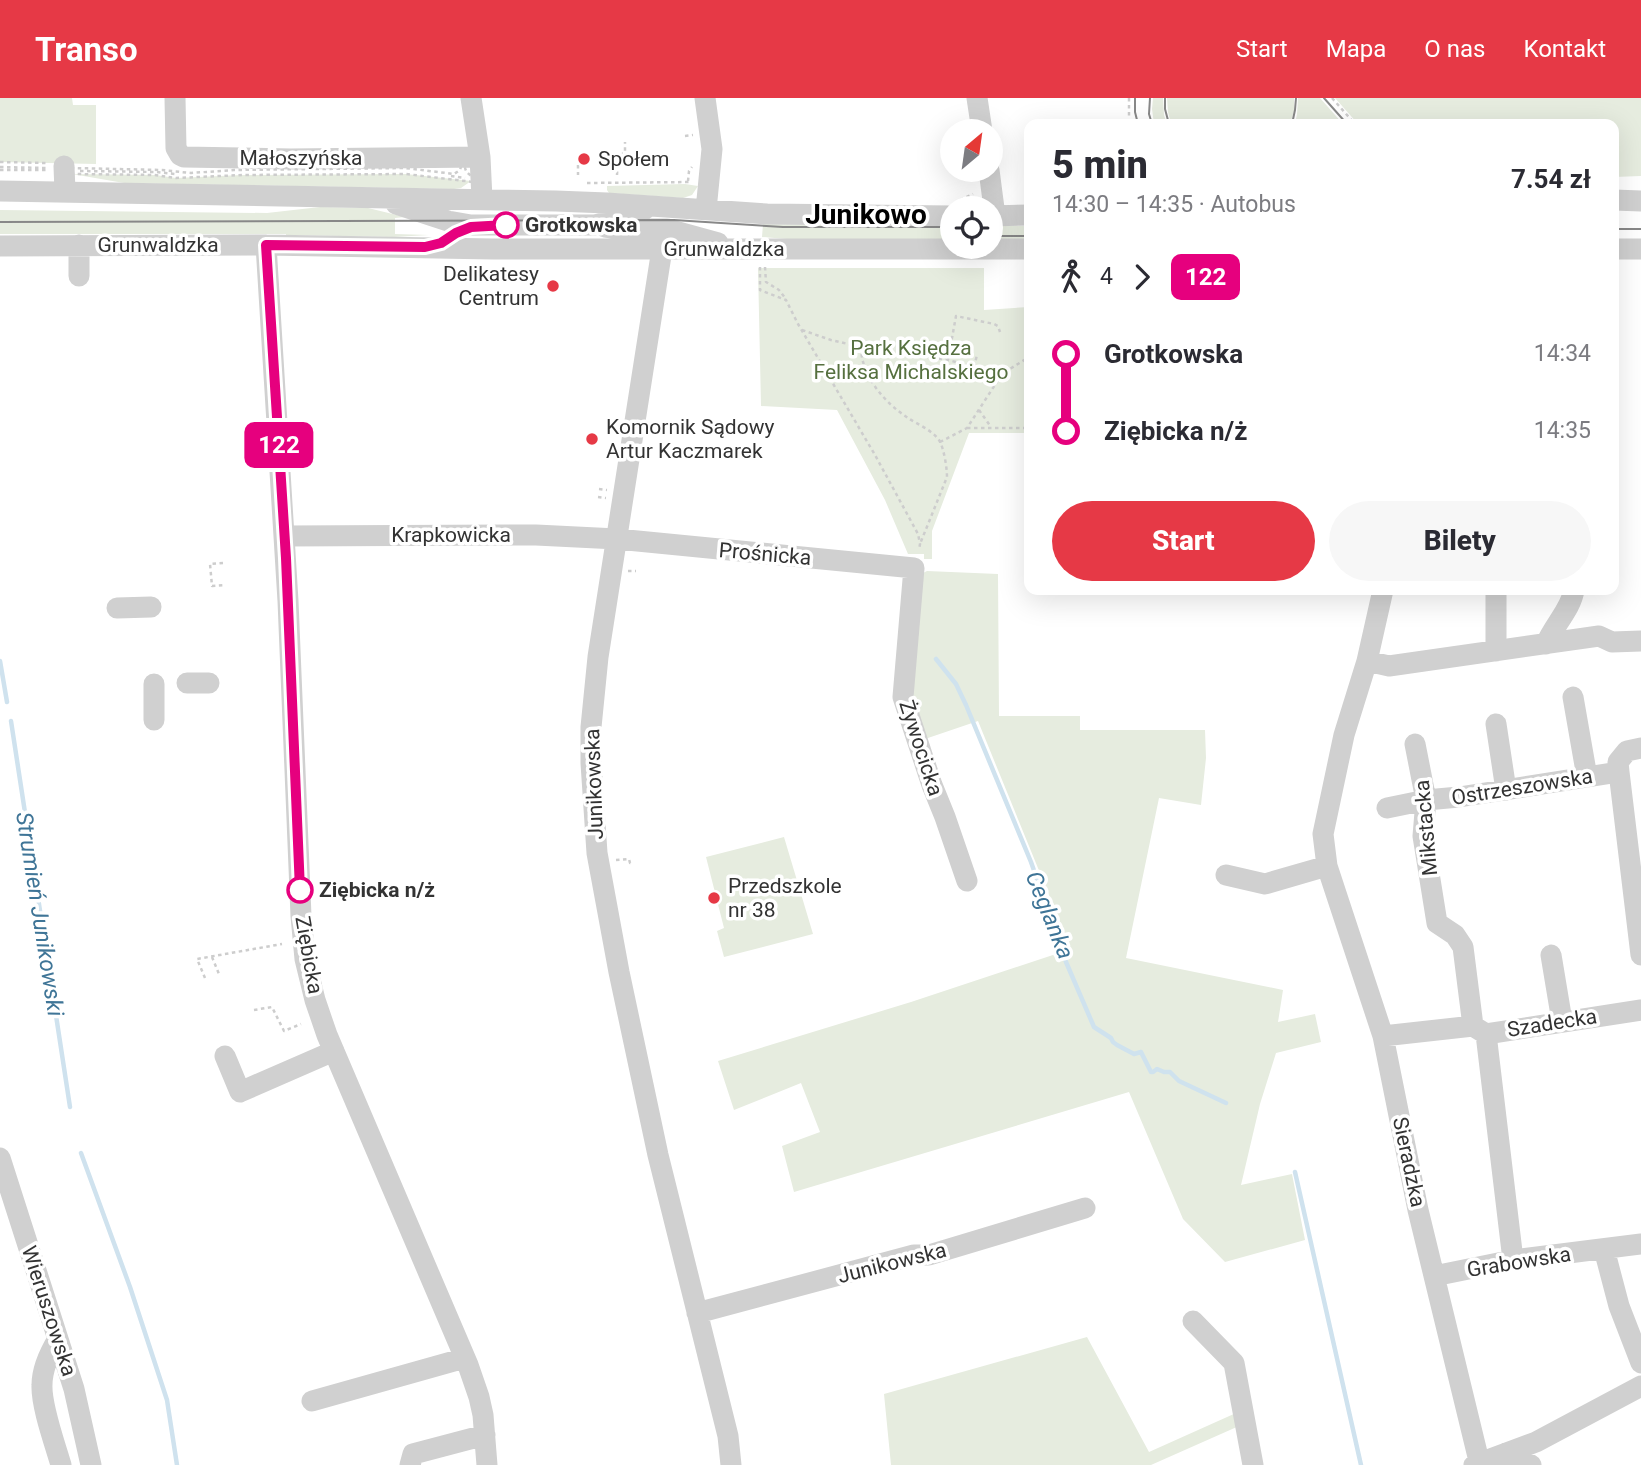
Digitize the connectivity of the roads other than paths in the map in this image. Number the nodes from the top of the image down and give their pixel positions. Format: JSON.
{"nodes":[{"id":1,"x":174,"y":98,"type":"edge"},
{"id":2,"x":471,"y":98,"type":"edge"},
{"id":3,"x":705,"y":98,"type":"edge"},
{"id":4,"x":977,"y":98,"type":"edge"},
{"id":5,"x":980,"y":119,"type":"edge"},
{"id":6,"x":481,"y":156,"type":"junction"},
{"id":7,"x":55,"y":168,"type":"road end"},
{"id":8,"x":0,"y":191,"type":"edge"},
{"id":9,"x":65,"y":192,"type":"junction"},
{"id":10,"x":367,"y":197,"type":"junction"},
{"id":11,"x":482,"y":200,"type":"junction"},
{"id":12,"x":1619,"y":200,"type":"edge"},
{"id":13,"x":1641,"y":201,"type":"edge"},
{"id":14,"x":665,"y":206,"type":"junction"},
{"id":15,"x":706,"y":210,"type":"junction"},
{"id":16,"x":1024,"y":215,"type":"edge"},
{"id":17,"x":940,"y":216,"type":"edge"},
{"id":18,"x":1003,"y":216,"type":"edge"},
{"id":19,"x":477,"y":225,"type":"junction"},
{"id":20,"x":594,"y":225,"type":"junction"},
{"id":21,"x":79,"y":245,"type":"junction"},
{"id":22,"x":266,"y":245,"type":"junction"},
{"id":23,"x":0,"y":246,"type":"edge"},
{"id":24,"x":411,"y":248,"type":"junction"},
{"id":25,"x":662,"y":249,"type":"junction"},
{"id":26,"x":1024,"y":249,"type":"edge"},
{"id":27,"x":1619,"y":249,"type":"edge"},
{"id":28,"x":1641,"y":249,"type":"edge"},
{"id":29,"x":754,"y":256,"type":"junction"},
{"id":30,"x":79,"y":276,"type":"dead end"},
{"id":31,"x":285,"y":536,"type":"junction"},
{"id":32,"x":617,"y":539,"type":"junction"},
{"id":33,"x":916,"y":563,"type":"joint"},
{"id":34,"x":1381,"y":595,"type":"edge"},
{"id":35,"x":1496,"y":595,"type":"edge"},
{"id":36,"x":1573,"y":595,"type":"edge"},
{"id":37,"x":151,"y":607,"type":"dead end"},
{"id":38,"x":117,"y":608,"type":"dead end"},
{"id":39,"x":1641,"y":641,"type":"edge"},
{"id":40,"x":1546,"y":644,"type":"junction"},
{"id":41,"x":1496,"y":651,"type":"junction"},
{"id":42,"x":1367,"y":661,"type":"junction"},
{"id":43,"x":154,"y":684,"type":"dead end"},
{"id":44,"x":1573,"y":697,"type":"dead end"},
{"id":45,"x":154,"y":720,"type":"dead end"},
{"id":46,"x":1496,"y":724,"type":"dead end"},
{"id":47,"x":1415,"y":744,"type":"dead end"},
{"id":48,"x":1641,"y":748,"type":"edge"},
{"id":49,"x":1619,"y":772,"type":"junction"},
{"id":50,"x":1587,"y":777,"type":"junction"},
{"id":51,"x":1506,"y":790,"type":"junction"},
{"id":52,"x":1426,"y":800,"type":"junction"},
{"id":53,"x":1387,"y":808,"type":"dead end"},
{"id":54,"x":1327,"y":866,"type":"junction"},
{"id":55,"x":1226,"y":875,"type":"dead end"},
{"id":56,"x":967,"y":881,"type":"dead end"},
{"id":57,"x":1551,"y":955,"type":"dead end"},
{"id":58,"x":1641,"y":955,"type":"edge"},
{"id":59,"x":1641,"y":1010,"type":"edge"},
{"id":60,"x":1562,"y":1021,"type":"junction"},
{"id":61,"x":1480,"y":1030,"type":"junction"},
{"id":62,"x":1382,"y":1037,"type":"junction"},
{"id":63,"x":334,"y":1051,"type":"junction"},
{"id":64,"x":225,"y":1056,"type":"dead end"},
{"id":65,"x":0,"y":1158,"type":"edge"},
{"id":66,"x":1085,"y":1208,"type":"dead end"},
{"id":67,"x":1641,"y":1244,"type":"edge"},
{"id":68,"x":1604,"y":1250,"type":"junction"},
{"id":69,"x":1513,"y":1260,"type":"junction"},
{"id":70,"x":1434,"y":1276,"type":"junction"},
{"id":71,"x":697,"y":1313,"type":"junction"},
{"id":72,"x":1193,"y":1321,"type":"dead end"},
{"id":73,"x":58,"y":1339,"type":"junction"},
{"id":74,"x":465,"y":1359,"type":"junction"},
{"id":75,"x":1641,"y":1363,"type":"edge"},
{"id":76,"x":1641,"y":1386,"type":"edge"},
{"id":77,"x":312,"y":1401,"type":"dead end"},
{"id":78,"x":485,"y":1435,"type":"junction"},
{"id":79,"x":1506,"y":1453,"type":"junction"},
{"id":80,"x":1478,"y":1464,"type":"edge"},
{"id":81,"x":61,"y":1465,"type":"edge"},
{"id":82,"x":91,"y":1465,"type":"edge"},
{"id":83,"x":410,"y":1465,"type":"edge"},
{"id":84,"x":487,"y":1465,"type":"edge"},
{"id":85,"x":731,"y":1465,"type":"edge"},
{"id":86,"x":1253,"y":1465,"type":"edge"},
{"id":87,"x":1531,"y":1465,"type":"edge"}],
"edges":[{"from":1,"to":6,"type":"street","name":"Małoszyńska"},
{"from":2,"to":6,"type":"street"},
{"from":3,"to":15,"type":"street"},
{"from":4,"to":5,"type":"street"},
{"from":6,"to":11,"type":"street"},
{"from":7,"to":9,"type":"street"},
{"from":8,"to":9,"type":"street","name":"Grunwaldzka"},
{"from":9,"to":10,"type":"street","name":"Grunwaldzka"},
{"from":10,"to":11,"type":"street","name":"Grunwaldzka"},
{"from":10,"to":19,"type":"street"},
{"from":11,"to":14,"type":"street","name":"Grunwaldzka"},
{"from":12,"to":13,"type":"street"},
{"from":14,"to":15,"type":"street","name":"Grunwaldzka"},
{"from":14,"to":20,"type":"street"},
{"from":15,"to":17,"type":"street","name":"Grunwaldzka"},
{"from":16,"to":18,"type":"street"},
{"from":19,"to":20,"type":"street"},
{"from":19,"to":24,"type":"street"},
{"from":20,"to":29,"type":"street"},
{"from":21,"to":22,"type":"street","name":"Grunwaldzka"},
{"from":21,"to":23,"type":"street","name":"Grunwaldzka"},
{"from":21,"to":30,"type":"street"},
{"from":22,"to":24,"type":"street","name":"Grunwaldzka"},
{"from":22,"to":31,"type":"street","name":"Ziębicka"},
{"from":24,"to":25,"type":"street","name":"Grunwaldzka"},
{"from":25,"to":29,"type":"street","name":"Grunwaldzka"},
{"from":25,"to":32,"type":"street","name":"Junikowska"},
{"from":26,"to":29,"type":"street","name":"Grunwaldzka"},
{"from":27,"to":28,"type":"street"},
{"from":31,"to":32,"type":"street","name":"Krapkowicka"},
{"from":31,"to":63,"type":"street","name":"Ziębicka"},
{"from":32,"to":33,"type":"street","name":"Prośnicka"},
{"from":32,"to":71,"type":"street","name":"Junikowska"},
{"from":33,"to":56,"type":"street","name":"Żywocicka"},
{"from":34,"to":42,"type":"street","name":"Sieradzka"},
{"from":35,"to":41,"type":"street"},
{"from":36,"to":40,"type":"street"},
{"from":37,"to":38,"type":"street"},
{"from":39,"to":40,"type":"street"},
{"from":40,"to":41,"type":"street"},
{"from":41,"to":42,"type":"street"},
{"from":42,"to":54,"type":"street","name":"Sieradzka"},
{"from":43,"to":45,"type":"street"},
{"from":44,"to":50,"type":"street"},
{"from":46,"to":51,"type":"street"},
{"from":47,"to":52,"type":"street","name":"Mikstacka"},
{"from":48,"to":49,"type":"street","name":"Ostrzeszowska"},
{"from":49,"to":50,"type":"street","name":"Ostrzeszowska"},
{"from":49,"to":58,"type":"street"},
{"from":50,"to":51,"type":"street","name":"Ostrzeszowska"},
{"from":51,"to":52,"type":"street","name":"Ostrzeszowska"},
{"from":52,"to":53,"type":"street","name":"Ostrzeszowska"},
{"from":52,"to":61,"type":"street","name":"Mikstacka"},
{"from":54,"to":55,"type":"street"},
{"from":54,"to":62,"type":"street","name":"Sieradzka"},
{"from":57,"to":60,"type":"street"},
{"from":59,"to":60,"type":"street","name":"Szadecka"},
{"from":60,"to":61,"type":"street","name":"Szadecka"},
{"from":61,"to":62,"type":"street","name":"Szadecka"},
{"from":61,"to":69,"type":"street","name":"Mikstacka"},
{"from":62,"to":70,"type":"street","name":"Sieradzka"},
{"from":63,"to":64,"type":"street"},
{"from":63,"to":74,"type":"street","name":"Ziębicka"},
{"from":65,"to":73,"type":"street","name":"Wieruszowska"},
{"from":66,"to":71,"type":"street","name":"Junikowska"},
{"from":67,"to":68,"type":"street","name":"Grabowska"},
{"from":68,"to":69,"type":"street","name":"Grabowska"},
{"from":68,"to":75,"type":"street"},
{"from":69,"to":70,"type":"street","name":"Grabowska"},
{"from":70,"to":80,"type":"street","name":"Sieradzka"},
{"from":71,"to":85,"type":"street","name":"Junikowska"},
{"from":72,"to":86,"type":"street"},
{"from":73,"to":81,"type":"street"},
{"from":73,"to":82,"type":"street","name":"Wieruszowska"},
{"from":74,"to":77,"type":"street"},
{"from":74,"to":78,"type":"street","name":"Ziębicka"},
{"from":76,"to":79,"type":"street"},
{"from":78,"to":83,"type":"street"},
{"from":78,"to":84,"type":"street","name":"Ziębicka"},
{"from":79,"to":80,"type":"street"},
{"from":79,"to":87,"type":"street"}]}
